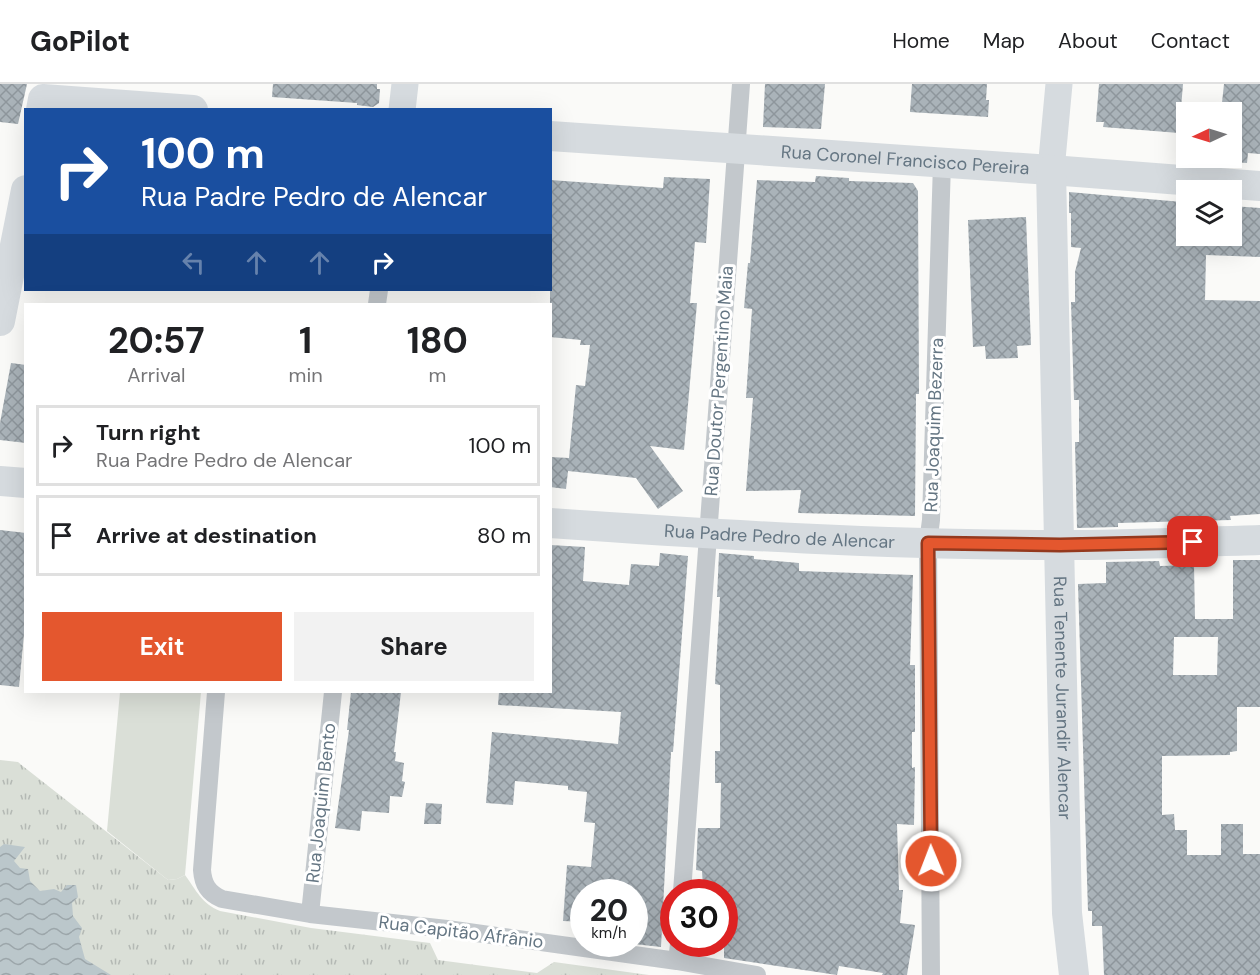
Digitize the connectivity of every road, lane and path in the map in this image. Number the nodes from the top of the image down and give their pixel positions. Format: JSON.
{"nodes":[{"id":1,"x":405,"y":84,"type":"edge"},
{"id":2,"x":741,"y":84,"type":"edge"},
{"id":3,"x":1059,"y":84,"type":"edge"},
{"id":4,"x":43,"y":98,"type":"edge"},
{"id":5,"x":168,"y":108,"type":"edge"},
{"id":6,"x":402,"y":108,"type":"edge"},
{"id":7,"x":552,"y":136,"type":"edge"},
{"id":8,"x":735,"y":149,"type":"junction"},
{"id":9,"x":942,"y":163,"type":"junction"},
{"id":10,"x":1052,"y":170,"type":"junction"},
{"id":11,"x":1260,"y":186,"type":"edge"},
{"id":12,"x":24,"y":200,"type":"edge"},
{"id":13,"x":0,"y":321,"type":"edge"},
{"id":14,"x":0,"y":481,"type":"edge"},
{"id":15,"x":24,"y":483,"type":"edge"},
{"id":16,"x":552,"y":523,"type":"edge"},
{"id":17,"x":709,"y":534,"type":"junction"},
{"id":18,"x":1260,"y":540,"type":"edge"},
{"id":19,"x":928,"y":543,"type":"junction"},
{"id":20,"x":1060,"y":545,"type":"junction"},
{"id":21,"x":216,"y":693,"type":"edge"},
{"id":22,"x":333,"y":693,"type":"edge"},
{"id":23,"x":683,"y":879,"type":"edge"},
{"id":24,"x":310,"y":914,"type":"junction"},
{"id":25,"x":660,"y":950,"type":"edge"},
{"id":26,"x":695,"y":957,"type":"edge"},
{"id":27,"x":757,"y":975,"type":"edge"},
{"id":28,"x":931,"y":975,"type":"edge"},
{"id":29,"x":1074,"y":975,"type":"edge"}],
"edges":[{"from":1,"to":6,"type":"street"},
{"from":2,"to":8,"type":"street","name":"Rua Doutor Pergentino Maia"},
{"from":3,"to":10,"type":"street"},
{"from":4,"to":5,"type":"main road"},
{"from":7,"to":8,"type":"main road","name":"Rua Coronel Francisco Pereira"},
{"from":8,"to":9,"type":"main road","name":"Rua Coronel Francisco Pereira"},
{"from":8,"to":17,"type":"street","name":"Rua Doutor Pergentino Maia"},
{"from":9,"to":10,"type":"main road","name":"Rua Coronel Francisco Pereira"},
{"from":9,"to":19,"type":"street","name":"Rua Joaquim Bezerra"},
{"from":10,"to":11,"type":"main road","name":"Rua Coronel Francisco Pereira"},
{"from":10,"to":20,"type":"main road","name":"Rua Tenente Jurandir Alencar"},
{"from":12,"to":13,"type":"main road"},
{"from":14,"to":15,"type":"main road"},
{"from":16,"to":17,"type":"main road","name":"Rua Padre Pedro de Alencar"},
{"from":17,"to":19,"type":"main road","name":"Rua Padre Pedro de Alencar"},
{"from":17,"to":23,"type":"street","name":"Rua Doutor Pergentino Maia"},
{"from":18,"to":20,"type":"main road","name":"Rua Padre Pedro de Alencar"},
{"from":19,"to":20,"type":"main road","name":"Rua Padre Pedro de Alencar"},
{"from":19,"to":28,"type":"street","name":"Rua Joaquim Bezerra"},
{"from":20,"to":29,"type":"main road","name":"Rua Tenente Jurandir Alencar"},
{"from":21,"to":24,"type":"street","name":"Rua Capitão Afrânio"},
{"from":22,"to":24,"type":"street","name":"Rua Joaquim Bento"},
{"from":24,"to":25,"type":"street","name":"Rua Capitão Afrânio"},
{"from":26,"to":27,"type":"street","name":"Rua Capitão Afrânio"}]}
